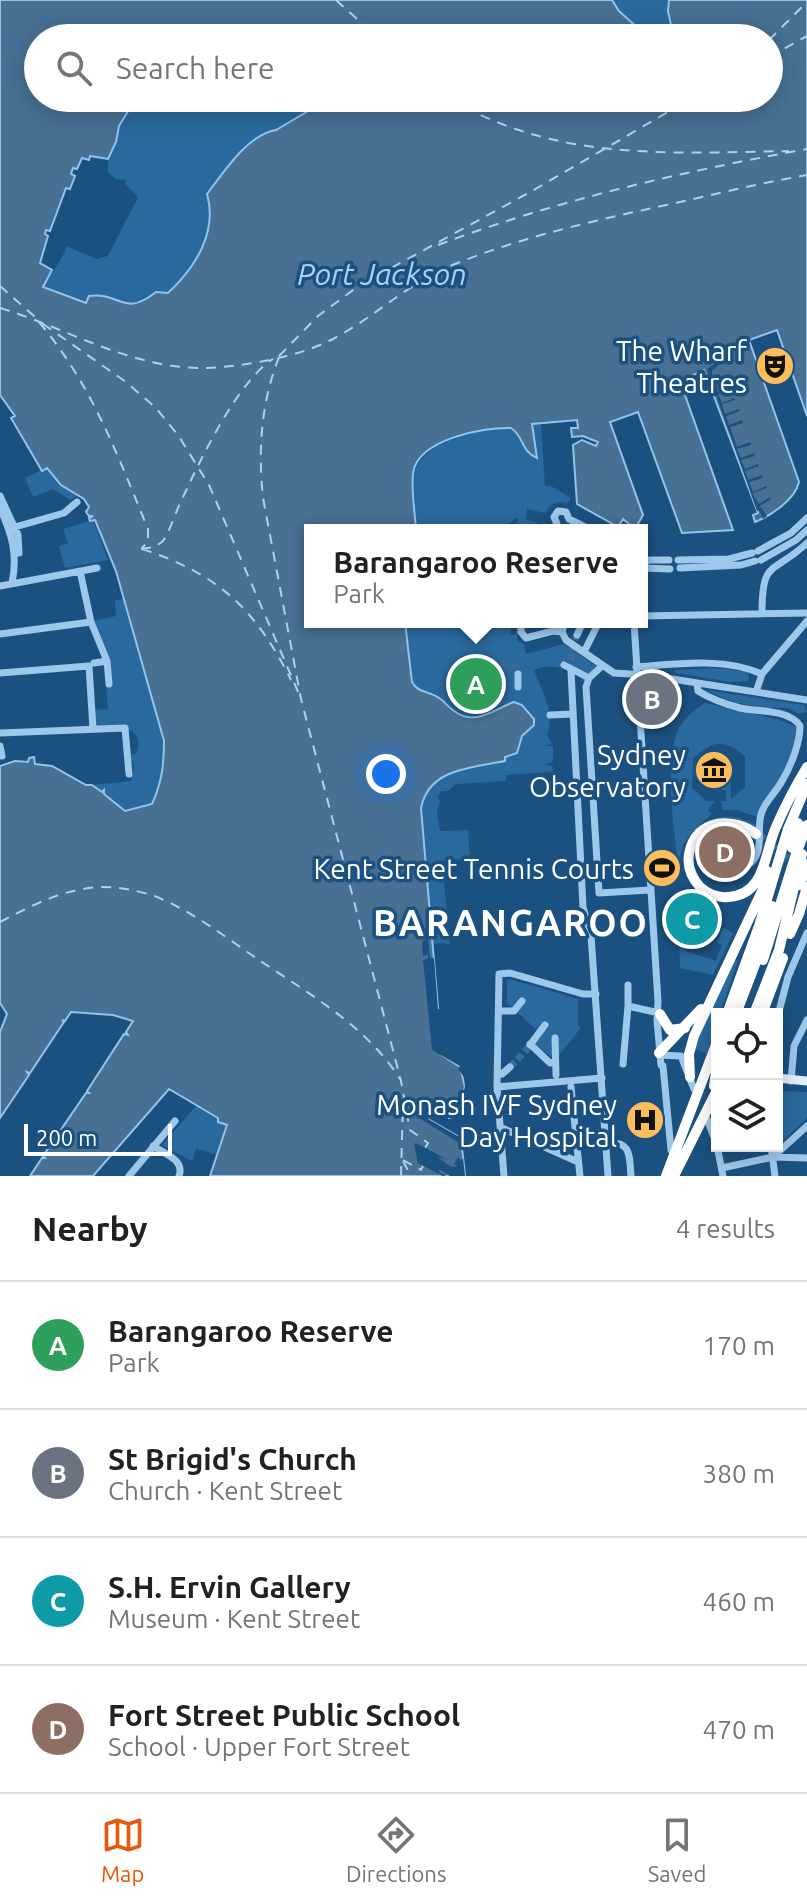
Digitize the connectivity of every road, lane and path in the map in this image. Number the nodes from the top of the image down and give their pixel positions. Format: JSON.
{"nodes":[{"id":1,"x":0,"y":496,"type":"edge"},
{"id":2,"x":77,"y":502,"type":"dead end"},
{"id":3,"x":0,"y":508,"type":"edge"},
{"id":4,"x":807,"y":518,"type":"edge"},
{"id":5,"x":569,"y":519,"type":"junction"},
{"id":6,"x":555,"y":524,"type":"edge"},
{"id":7,"x":564,"y":524,"type":"edge"},
{"id":8,"x":579,"y":524,"type":"edge"},
{"id":9,"x":12,"y":527,"type":"junction"},
{"id":10,"x":807,"y":530,"type":"edge"},
{"id":11,"x":0,"y":532,"type":"edge"},
{"id":12,"x":807,"y":543,"type":"edge"},
{"id":13,"x":757,"y":556,"type":"junction"},
{"id":14,"x":669,"y":564,"type":"dead end"},
{"id":15,"x":679,"y":564,"type":"dead end"},
{"id":16,"x":648,"y":566,"type":"edge"},
{"id":17,"x":97,"y":568,"type":"dead end"},
{"id":18,"x":80,"y":571,"type":"junction"},
{"id":19,"x":12,"y":583,"type":"junction"},
{"id":20,"x":0,"y":586,"type":"edge"},
{"id":21,"x":762,"y":613,"type":"junction"},
{"id":22,"x":807,"y":613,"type":"edge"},
{"id":23,"x":648,"y":616,"type":"edge"},
{"id":24,"x":807,"y":621,"type":"edge"},
{"id":25,"x":91,"y":622,"type":"junction"},
{"id":26,"x":521,"y":628,"type":"edge"},
{"id":27,"x":545,"y":628,"type":"edge"},
{"id":28,"x":563,"y":628,"type":"edge"},
{"id":29,"x":580,"y":628,"type":"edge"},
{"id":30,"x":596,"y":628,"type":"edge"},
{"id":31,"x":634,"y":628,"type":"edge"},
{"id":32,"x":562,"y":632,"type":"junction"},
{"id":33,"x":545,"y":633,"type":"junction"},
{"id":34,"x":0,"y":634,"type":"edge"},
{"id":35,"x":577,"y":635,"type":"tunnel mouth"},
{"id":36,"x":583,"y":651,"type":"junction"},
{"id":37,"x":107,"y":661,"type":"junction"},
{"id":38,"x":91,"y":665,"type":"junction"},
{"id":39,"x":564,"y":665,"type":"dead end"},
{"id":40,"x":667,"y":665,"type":"junction"},
{"id":41,"x":602,"y":666,"type":"junction"},
{"id":42,"x":636,"y":670,"type":"junction"},
{"id":43,"x":571,"y":671,"type":"tunnel mouth"},
{"id":44,"x":0,"y":673,"type":"edge"},
{"id":45,"x":518,"y":674,"type":"dead end"},
{"id":46,"x":762,"y":674,"type":"junction"},
{"id":47,"x":589,"y":678,"type":"junction"},
{"id":48,"x":667,"y":679,"type":"junction"},
{"id":49,"x":697,"y":683,"type":"junction"},
{"id":50,"x":109,"y":684,"type":"dead end"},
{"id":51,"x":518,"y":687,"type":"dead end"},
{"id":52,"x":756,"y":692,"type":"junction"},
{"id":53,"x":807,"y":700,"type":"edge"},
{"id":54,"x":572,"y":714,"type":"junction"},
{"id":55,"x":550,"y":715,"type":"dead end"},
{"id":56,"x":93,"y":729,"type":"junction"},
{"id":57,"x":0,"y":733,"type":"edge"},
{"id":58,"x":0,"y":746,"type":"edge"},
{"id":59,"x":2,"y":756,"type":"dead end"},
{"id":60,"x":807,"y":767,"type":"edge"},
{"id":61,"x":129,"y":774,"type":"dead end"},
{"id":62,"x":807,"y":784,"type":"edge"},
{"id":63,"x":807,"y":799,"type":"edge"},
{"id":64,"x":780,"y":819,"type":"junction"},
{"id":65,"x":804,"y":826,"type":"edge"},
{"id":66,"x":756,"y":834,"type":"tunnel mouth"},
{"id":67,"x":751,"y":863,"type":"dead end"},
{"id":68,"x":806,"y":876,"type":"edge"},
{"id":69,"x":650,"y":890,"type":"junction"},
{"id":70,"x":788,"y":903,"type":"junction"},
{"id":71,"x":749,"y":917,"type":"junction"},
{"id":72,"x":792,"y":929,"type":"junction"},
{"id":73,"x":807,"y":933,"type":"edge"},
{"id":74,"x":804,"y":950,"type":"edge"},
{"id":75,"x":628,"y":985,"type":"dead end"},
{"id":76,"x":596,"y":994,"type":"junction"},
{"id":77,"x":712,"y":995,"type":"junction"},
{"id":78,"x":522,"y":1001,"type":"dead end"},
{"id":79,"x":729,"y":1008,"type":"edge"},
{"id":80,"x":738,"y":1008,"type":"edge"},
{"id":81,"x":745,"y":1008,"type":"edge"},
{"id":82,"x":756,"y":1008,"type":"edge"},
{"id":83,"x":764,"y":1008,"type":"edge"},
{"id":84,"x":780,"y":1008,"type":"edge"},
{"id":85,"x":628,"y":1010,"type":"junction"},
{"id":86,"x":503,"y":1011,"type":"dead end"},
{"id":87,"x":659,"y":1014,"type":"junction"},
{"id":88,"x":807,"y":1020,"type":"edge"},
{"id":89,"x":545,"y":1025,"type":"dead end"},
{"id":90,"x":687,"y":1027,"type":"junction"},
{"id":91,"x":555,"y":1038,"type":"dead end"},
{"id":92,"x":662,"y":1053,"type":"junction"},
{"id":93,"x":711,"y":1059,"type":"edge"},
{"id":94,"x":555,"y":1062,"type":"junction"},
{"id":95,"x":623,"y":1064,"type":"dead end"},
{"id":96,"x":510,"y":1067,"type":"tunnel mouth"},
{"id":97,"x":502,"y":1074,"type":"dead end"},
{"id":98,"x":556,"y":1075,"type":"dead end"},
{"id":99,"x":602,"y":1078,"type":"junction"},
{"id":100,"x":783,"y":1080,"type":"edge"},
{"id":101,"x":791,"y":1081,"type":"junction"},
{"id":102,"x":807,"y":1081,"type":"edge"},
{"id":103,"x":497,"y":1087,"type":"junction"},
{"id":104,"x":571,"y":1087,"type":"dead end"},
{"id":105,"x":711,"y":1098,"type":"edge"},
{"id":106,"x":702,"y":1105,"type":"edge"},
{"id":107,"x":175,"y":1121,"type":"dead end"},
{"id":108,"x":807,"y":1126,"type":"edge"},
{"id":109,"x":502,"y":1128,"type":"dead end"},
{"id":110,"x":711,"y":1129,"type":"edge"},
{"id":111,"x":606,"y":1143,"type":"junction"},
{"id":112,"x":153,"y":1146,"type":"junction"},
{"id":113,"x":671,"y":1150,"type":"dead end"},
{"id":114,"x":719,"y":1152,"type":"edge"},
{"id":115,"x":772,"y":1152,"type":"edge"},
{"id":116,"x":773,"y":1157,"type":"junction"},
{"id":117,"x":807,"y":1158,"type":"edge"},
{"id":118,"x":578,"y":1162,"type":"junction"},
{"id":119,"x":722,"y":1172,"type":"edge"},
{"id":120,"x":129,"y":1176,"type":"edge"},
{"id":121,"x":179,"y":1176,"type":"edge"},
{"id":122,"x":504,"y":1176,"type":"edge"},
{"id":123,"x":580,"y":1176,"type":"edge"},
{"id":124,"x":608,"y":1176,"type":"edge"},
{"id":125,"x":631,"y":1176,"type":"edge"},
{"id":126,"x":666,"y":1176,"type":"edge"},
{"id":127,"x":674,"y":1176,"type":"edge"},
{"id":128,"x":775,"y":1176,"type":"edge"}],
"edges":[{"from":1,"to":9,"type":"street"},
{"from":2,"to":9,"type":"street"},
{"from":3,"to":9,"type":"street"},
{"from":4,"to":13,"type":"street"},
{"from":5,"to":6,"type":"street"},
{"from":5,"to":7,"type":"street"},
{"from":5,"to":8,"type":"street"},
{"from":9,"to":11,"type":"street"},
{"from":9,"to":19,"type":"street"},
{"from":10,"to":13,"type":"street"},
{"from":12,"to":21,"type":"street"},
{"from":13,"to":15,"type":"street"},
{"from":14,"to":16,"type":"street"},
{"from":17,"to":18,"type":"street"},
{"from":18,"to":19,"type":"street"},
{"from":18,"to":25,"type":"street"},
{"from":19,"to":20,"type":"street"},
{"from":21,"to":22,"type":"street"},
{"from":21,"to":23,"type":"street"},
{"from":24,"to":46,"type":"street"},
{"from":25,"to":34,"type":"street"},
{"from":25,"to":37,"type":"street"},
{"from":26,"to":33,"type":"street"},
{"from":27,"to":33,"type":"street"},
{"from":28,"to":32,"type":"street"},
{"from":29,"to":35,"type":"street"},
{"from":30,"to":36,"type":"street"},
{"from":31,"to":42,"type":"street"},
{"from":32,"to":33,"type":"street"},
{"from":32,"to":36,"type":"street"},
{"from":36,"to":41,"type":"street"},
{"from":37,"to":38,"type":"street"},
{"from":37,"to":50,"type":"street"},
{"from":38,"to":44,"type":"street"},
{"from":38,"to":56,"type":"street"},
{"from":39,"to":47,"type":"street"},
{"from":40,"to":42,"type":"street"},
{"from":40,"to":46,"type":"street"},
{"from":40,"to":48,"type":"street"},
{"from":41,"to":42,"type":"street"},
{"from":41,"to":47,"type":"street"},
{"from":42,"to":48,"type":"street"},
{"from":42,"to":69,"type":"street"},
{"from":43,"to":54,"type":"street"},
{"from":45,"to":51,"type":"street"},
{"from":46,"to":52,"type":"street"},
{"from":47,"to":69,"type":"street"},
{"from":48,"to":49,"type":"street"},
{"from":49,"to":52,"type":"street"},
{"from":49,"to":67,"type":"street"},
{"from":52,"to":53,"type":"street"},
{"from":54,"to":55,"type":"street"},
{"from":54,"to":76,"type":"street"},
{"from":56,"to":57,"type":"street"},
{"from":56,"to":61,"type":"street"},
{"from":58,"to":59,"type":"street"},
{"from":60,"to":64,"type":"highway"},
{"from":62,"to":79,"type":"highway"},
{"from":63,"to":65,"type":"highway"},
{"from":64,"to":66,"type":"highway"},
{"from":64,"to":71,"type":"highway"},
{"from":65,"to":70,"type":"highway"},
{"from":65,"to":80,"type":"highway"},
{"from":68,"to":70,"type":"highway"},
{"from":68,"to":72,"type":"highway"},
{"from":69,"to":87,"type":"street"},
{"from":70,"to":72,"type":"highway"},
{"from":70,"to":81,"type":"highway"},
{"from":70,"to":82,"type":"highway"},
{"from":71,"to":77,"type":"highway"},
{"from":71,"to":106,"type":"highway"},
{"from":72,"to":83,"type":"highway"},
{"from":73,"to":74,"type":"street"},
{"from":74,"to":84,"type":"street"},
{"from":75,"to":85,"type":"street"},
{"from":76,"to":99,"type":"street"},
{"from":76,"to":103,"type":"street"},
{"from":77,"to":90,"type":"highway"},
{"from":77,"to":106,"type":"highway"},
{"from":78,"to":86,"type":"street"},
{"from":85,"to":87,"type":"street"},
{"from":85,"to":95,"type":"street"},
{"from":87,"to":90,"type":"highway"},
{"from":87,"to":92,"type":"street"},
{"from":88,"to":101,"type":"street"},
{"from":89,"to":94,"type":"street"},
{"from":90,"to":92,"type":"highway"},
{"from":91,"to":94,"type":"street"},
{"from":92,"to":106,"type":"street"},
{"from":92,"to":113,"type":"street"},
{"from":93,"to":126,"type":"highway"},
{"from":94,"to":98,"type":"street"},
{"from":96,"to":97,"type":"street"},
{"from":99,"to":103,"type":"street"},
{"from":99,"to":111,"type":"street"},
{"from":100,"to":101,"type":"main road"},
{"from":101,"to":102,"type":"main road"},
{"from":103,"to":122,"type":"street"},
{"from":104,"to":118,"type":"street"},
{"from":105,"to":127,"type":"highway"},
{"from":106,"to":110,"type":"street"},
{"from":107,"to":112,"type":"street"},
{"from":108,"to":116,"type":"street"},
{"from":109,"to":118,"type":"street"},
{"from":111,"to":124,"type":"street"},
{"from":111,"to":125,"type":"street"},
{"from":112,"to":120,"type":"street"},
{"from":112,"to":121,"type":"street"},
{"from":114,"to":119,"type":"street"},
{"from":115,"to":116,"type":"street"},
{"from":116,"to":117,"type":"street"},
{"from":116,"to":119,"type":"street"},
{"from":116,"to":128,"type":"street"},
{"from":118,"to":123,"type":"street"}]}
